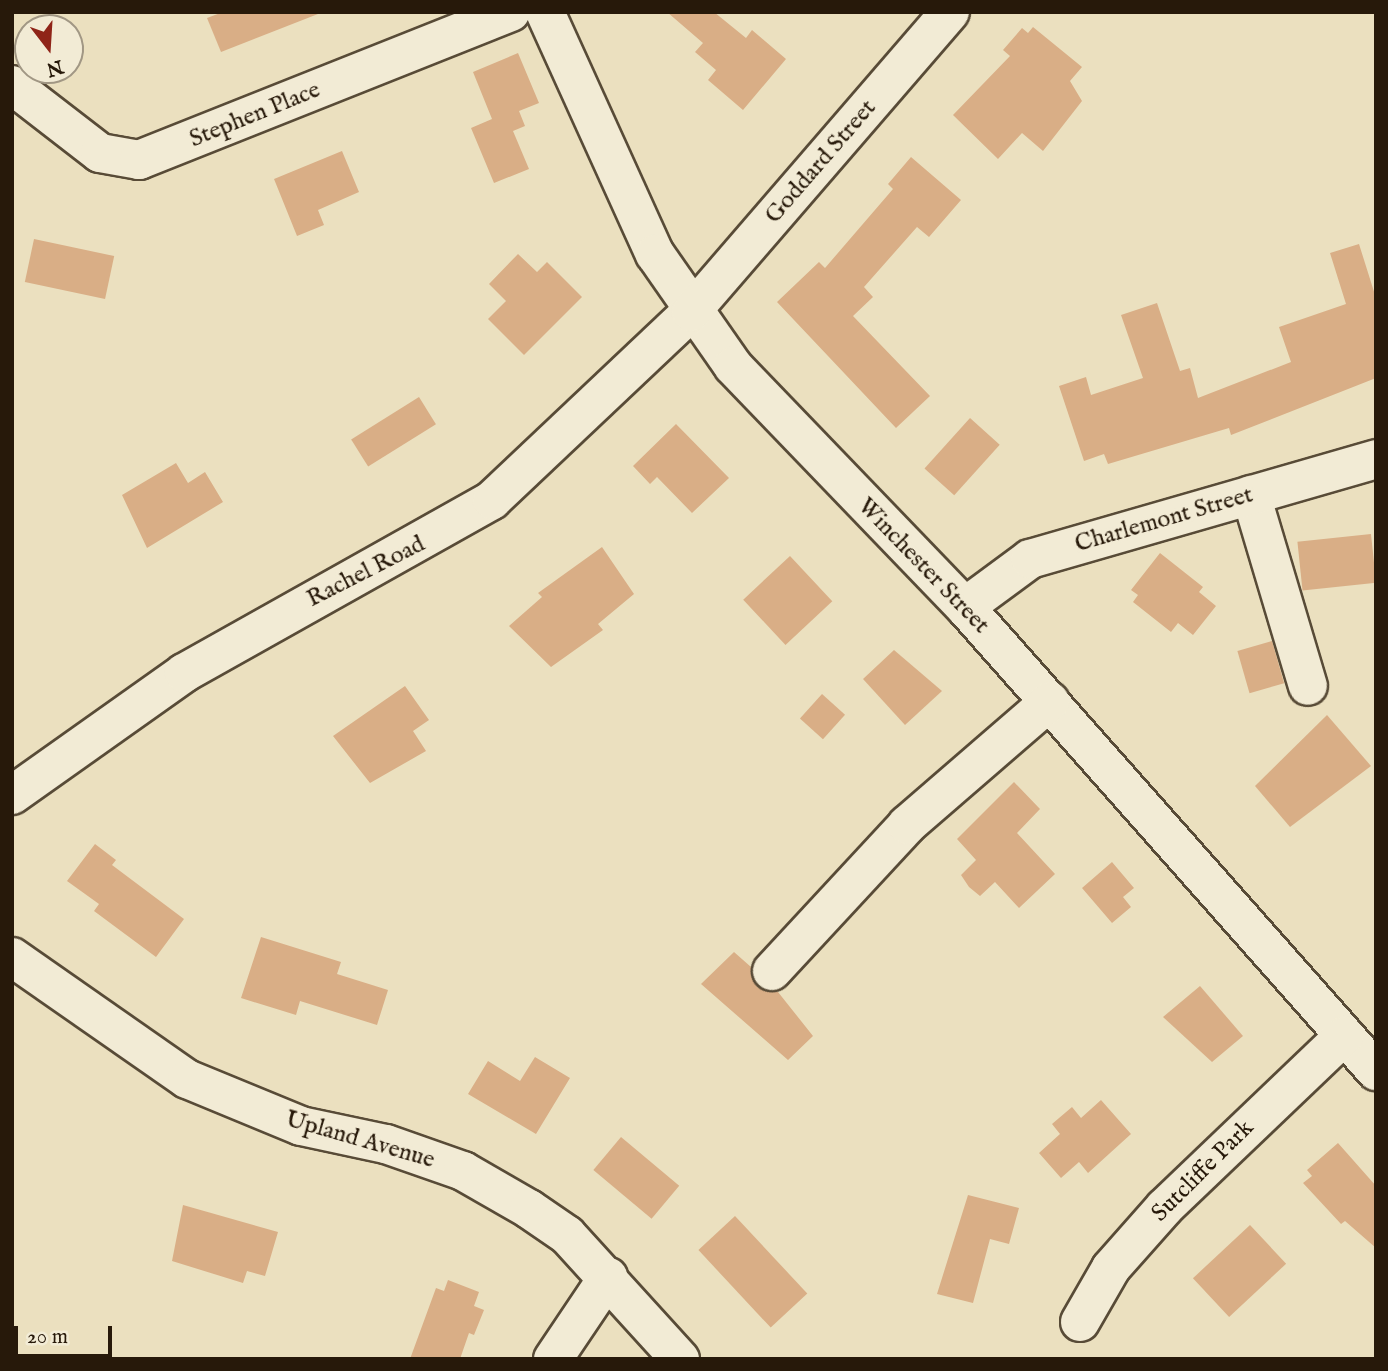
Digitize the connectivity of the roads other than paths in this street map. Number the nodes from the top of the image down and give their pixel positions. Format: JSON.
{"nodes":[{"id":1,"x":511,"y":12,"type":"edge"},
{"id":2,"x":545,"y":12,"type":"edge"},
{"id":3,"x":950,"y":12,"type":"edge"},
{"id":4,"x":12,"y":85,"type":"edge"},
{"id":5,"x":691,"y":312,"type":"junction"},
{"id":6,"x":1376,"y":459,"type":"edge"},
{"id":7,"x":1251,"y":495,"type":"junction"},
{"id":8,"x":965,"y":607,"type":"junction"},
{"id":9,"x":1308,"y":686,"type":"dead end"},
{"id":10,"x":1050,"y":701,"type":"junction"},
{"id":11,"x":12,"y":795,"type":"edge"},
{"id":12,"x":12,"y":957,"type":"edge"},
{"id":13,"x":772,"y":971,"type":"dead end"},
{"id":14,"x":1345,"y":1036,"type":"junction"},
{"id":15,"x":1376,"y":1071,"type":"edge"},
{"id":16,"x":608,"y":1278,"type":"junction"},
{"id":17,"x":1080,"y":1322,"type":"dead end"},
{"id":18,"x":552,"y":1359,"type":"edge"},
{"id":19,"x":680,"y":1359,"type":"edge"}],
"edges":[{"from":1,"to":4,"type":"street","name":"Stephen Place"},
{"from":2,"to":5,"type":"street","name":"Winchester Street"},
{"from":3,"to":5,"type":"street","name":"Goddard Street"},
{"from":5,"to":8,"type":"street","name":"Winchester Street"},
{"from":5,"to":11,"type":"street","name":"Rachel Road"},
{"from":6,"to":7,"type":"street","name":"Charlemont Street"},
{"from":7,"to":8,"type":"street","name":"Charlemont Street"},
{"from":7,"to":9,"type":"street"},
{"from":8,"to":10,"type":"street","name":"Winchester Street"},
{"from":10,"to":13,"type":"street"},
{"from":10,"to":14,"type":"street","name":"Winchester Street"},
{"from":12,"to":16,"type":"street","name":"Upland Avenue"},
{"from":14,"to":15,"type":"street","name":"Winchester Street"},
{"from":14,"to":17,"type":"street","name":"Sutcliffe Park"},
{"from":16,"to":18,"type":"street"},
{"from":16,"to":19,"type":"street","name":"Upland Avenue"}]}
